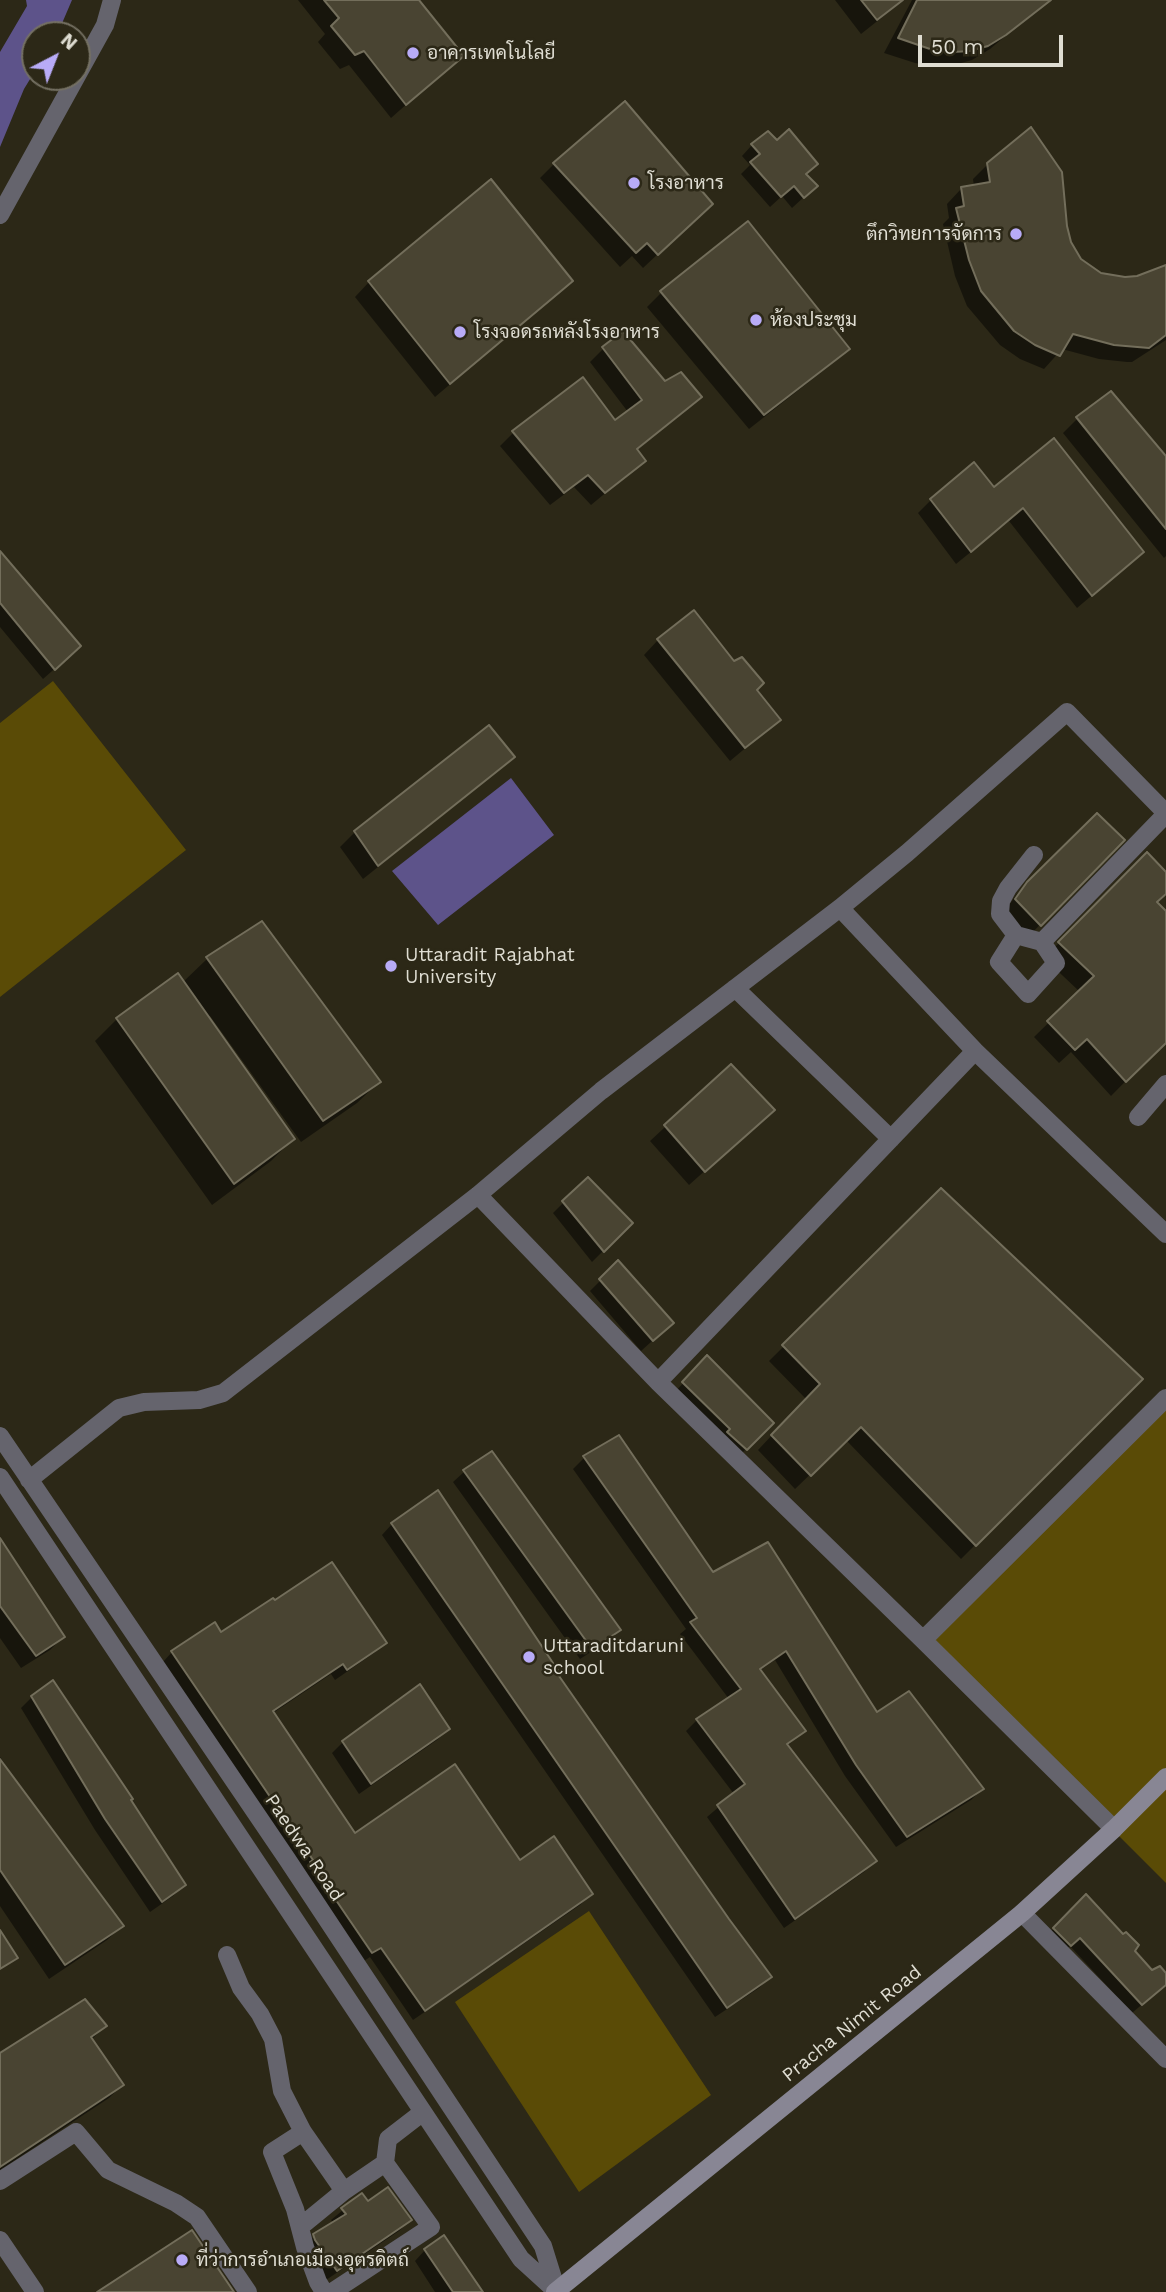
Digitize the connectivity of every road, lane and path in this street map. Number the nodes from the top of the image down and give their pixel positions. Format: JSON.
{"nodes":[{"id":1,"x":113,"y":0,"type":"edge"},
{"id":2,"x":0,"y":215,"type":"edge"},
{"id":3,"x":1166,"y":814,"type":"edge"},
{"id":4,"x":1034,"y":855,"type":"dead end"},
{"id":5,"x":840,"y":908,"type":"junction"},
{"id":6,"x":1016,"y":935,"type":"junction"},
{"id":7,"x":1042,"y":942,"type":"junction"},
{"id":8,"x":735,"y":988,"type":"junction"},
{"id":9,"x":975,"y":1051,"type":"junction"},
{"id":10,"x":1166,"y":1084,"type":"edge"},
{"id":11,"x":1138,"y":1116,"type":"dead end"},
{"id":12,"x":891,"y":1139,"type":"junction"},
{"id":13,"x":478,"y":1195,"type":"junction"},
{"id":14,"x":1166,"y":1234,"type":"edge"},
{"id":15,"x":658,"y":1382,"type":"junction"},
{"id":16,"x":1166,"y":1398,"type":"edge"},
{"id":17,"x":0,"y":1436,"type":"edge"},
{"id":18,"x":0,"y":1477,"type":"edge"},
{"id":19,"x":29,"y":1480,"type":"junction"},
{"id":20,"x":923,"y":1640,"type":"junction"},
{"id":21,"x":1166,"y":1777,"type":"edge"},
{"id":22,"x":1114,"y":1829,"type":"junction"},
{"id":23,"x":1022,"y":1913,"type":"junction"},
{"id":24,"x":227,"y":1955,"type":"dead end"},
{"id":25,"x":1166,"y":2059,"type":"edge"},
{"id":26,"x":423,"y":2112,"type":"junction"},
{"id":27,"x":303,"y":2132,"type":"junction"},
{"id":28,"x":385,"y":2163,"type":"junction"},
{"id":29,"x":0,"y":2181,"type":"edge"},
{"id":30,"x":344,"y":2191,"type":"junction"},
{"id":31,"x":300,"y":2227,"type":"junction"},
{"id":32,"x":0,"y":2240,"type":"edge"},
{"id":33,"x":35,"y":2292,"type":"edge"},
{"id":34,"x":248,"y":2292,"type":"edge"},
{"id":35,"x":324,"y":2292,"type":"edge"},
{"id":36,"x":332,"y":2292,"type":"edge"},
{"id":37,"x":556,"y":2292,"type":"edge"}],
"edges":[{"from":1,"to":2,"type":"street"},
{"from":3,"to":5,"type":"street"},
{"from":3,"to":7,"type":"street"},
{"from":4,"to":6,"type":"street"},
{"from":5,"to":8,"type":"street"},
{"from":5,"to":9,"type":"street"},
{"from":6,"to":7,"type":"street"},
{"from":6,"to":7,"type":"street"},
{"from":8,"to":12,"type":"street"},
{"from":8,"to":13,"type":"street"},
{"from":9,"to":12,"type":"street"},
{"from":9,"to":14,"type":"street"},
{"from":10,"to":11,"type":"street"},
{"from":12,"to":15,"type":"street"},
{"from":13,"to":15,"type":"street"},
{"from":13,"to":19,"type":"street"},
{"from":15,"to":20,"type":"street"},
{"from":16,"to":20,"type":"street"},
{"from":17,"to":19,"type":"street","name":"Paedwa Road"},
{"from":18,"to":26,"type":"street"},
{"from":19,"to":37,"type":"street","name":"Paedwa Road"},
{"from":20,"to":22,"type":"street"},
{"from":21,"to":22,"type":"main road","name":"Pracha Nimit Road"},
{"from":22,"to":23,"type":"main road","name":"Pracha Nimit Road"},
{"from":23,"to":25,"type":"street"},
{"from":23,"to":37,"type":"main road","name":"Pracha Nimit Road"},
{"from":24,"to":27,"type":"street"},
{"from":26,"to":28,"type":"street"},
{"from":26,"to":37,"type":"street"},
{"from":27,"to":30,"type":"street"},
{"from":27,"to":31,"type":"street"},
{"from":28,"to":30,"type":"street"},
{"from":28,"to":36,"type":"street"},
{"from":29,"to":34,"type":"street"},
{"from":30,"to":31,"type":"street"},
{"from":31,"to":35,"type":"street"},
{"from":32,"to":33,"type":"street"}]}
